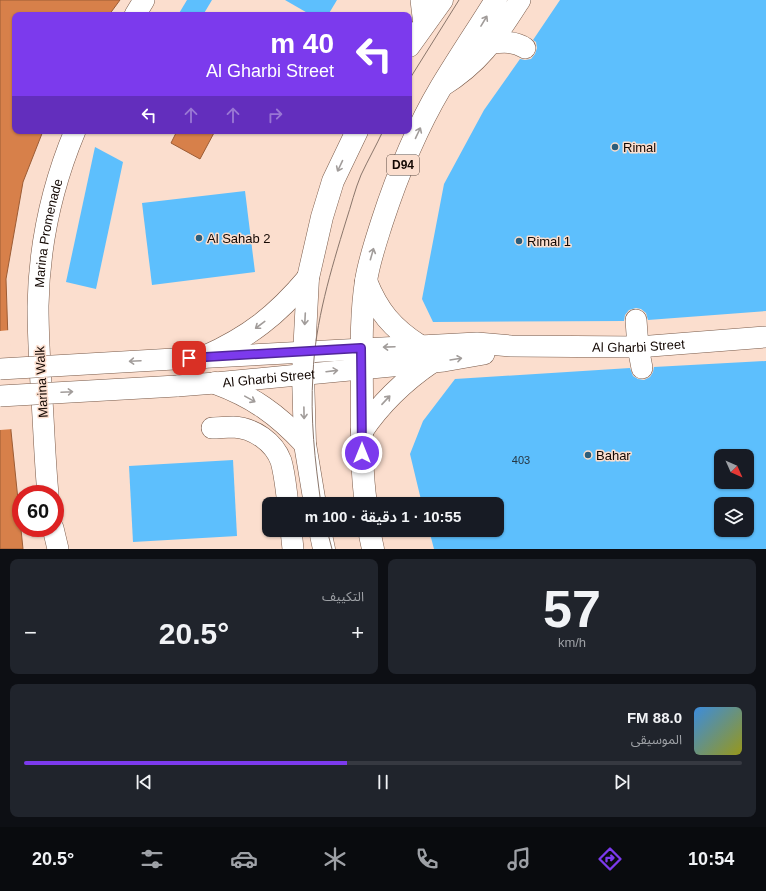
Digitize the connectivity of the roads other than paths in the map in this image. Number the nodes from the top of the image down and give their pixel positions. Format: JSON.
{"nodes":[{"id":1,"x":144,"y":0,"type":"edge"},
{"id":2,"x":421,"y":0,"type":"edge"},
{"id":3,"x":442,"y":0,"type":"edge"},
{"id":4,"x":509,"y":5,"type":"edge"},
{"id":5,"x":137,"y":12,"type":"edge"},
{"id":6,"x":424,"y":25,"type":"junction"},
{"id":7,"x":412,"y":42,"type":"edge"},
{"id":8,"x":492,"y":43,"type":"junction"},
{"id":9,"x":441,"y":87,"type":"junction"},
{"id":10,"x":74,"y":134,"type":"edge"},
{"id":11,"x":356,"y":134,"type":"edge"},
{"id":12,"x":308,"y":278,"type":"junction"},
{"id":13,"x":366,"y":280,"type":"junction"},
{"id":14,"x":636,"y":320,"type":"dead end"},
{"id":15,"x":766,"y":337,"type":"edge"},
{"id":16,"x":38,"y":339,"type":"joint"},
{"id":17,"x":638,"y":347,"type":"junction"},
{"id":18,"x":303,"y":352,"type":"junction"},
{"id":19,"x":426,"y":354,"type":"junction"},
{"id":20,"x":204,"y":357,"type":"junction"},
{"id":21,"x":361,"y":358,"type":"junction"},
{"id":22,"x":642,"y":368,"type":"dead end"},
{"id":23,"x":0,"y":369,"type":"edge"},
{"id":24,"x":303,"y":374,"type":"junction"},
{"id":25,"x":215,"y":383,"type":"junction"},
{"id":26,"x":0,"y":396,"type":"edge"},
{"id":27,"x":212,"y":428,"type":"dead end"},
{"id":28,"x":362,"y":431,"type":"junction"},
{"id":29,"x":304,"y":444,"type":"junction"},
{"id":30,"x":47,"y":485,"type":"edge"},
{"id":31,"x":287,"y":497,"type":"edge"},
{"id":32,"x":314,"y":497,"type":"edge"},
{"id":33,"x":365,"y":497,"type":"edge"},
{"id":34,"x":56,"y":537,"type":"edge"},
{"id":35,"x":292,"y":537,"type":"edge"},
{"id":36,"x":321,"y":537,"type":"edge"},
{"id":37,"x":370,"y":537,"type":"edge"},
{"id":38,"x":58,"y":549,"type":"edge"},
{"id":39,"x":293,"y":549,"type":"edge"},
{"id":40,"x":324,"y":549,"type":"edge"},
{"id":41,"x":373,"y":549,"type":"edge"}],
"edges":[{"from":1,"to":5,"type":"street"},
{"from":2,"to":6,"type":"street"},
{"from":3,"to":6,"type":"main road"},
{"from":4,"to":8,"type":"street"},
{"from":4,"to":8,"type":"street"},
{"from":9,"to":4,"type":"main road","number":"D94","one_way":true},
{"from":6,"to":7,"type":"main road"},
{"from":8,"to":9,"type":"street"},
{"from":13,"to":9,"type":"main road","number":"D94","one_way":true},
{"from":10,"to":16,"type":"street","name":"Marina Promenade"},
{"from":11,"to":12,"type":"main road","one_way":true},
{"from":12,"to":18,"type":"main road","one_way":true},
{"from":12,"to":20,"type":"main road","one_way":true},
{"from":13,"to":19,"type":"main road"},
{"from":13,"to":21,"type":"main road","number":"D94"},
{"from":14,"to":17,"type":"street"},
{"from":15,"to":17,"type":"street","name":"Al Gharbi Street"},
{"from":16,"to":30,"type":"street","name":"Marina Walk"},
{"from":17,"to":19,"type":"street","name":"Al Gharbi Street"},
{"from":17,"to":22,"type":"street"},
{"from":18,"to":20,"type":"street","name":"Al Gharbi Street"},
{"from":18,"to":21,"type":"street","name":"Al Gharbi Street"},
{"from":18,"to":24,"type":"main road"},
{"from":19,"to":21,"type":"street","name":"Al Gharbi Street"},
{"from":28,"to":19,"type":"main road","one_way":true},
{"from":20,"to":23,"type":"street","name":"Al Gharbi Street","one_way":true,"bridge":true},
{"from":24,"to":21,"type":"street","name":"Al Gharbi Street","one_way":true},
{"from":21,"to":28,"type":"main road","number":"D94"},
{"from":24,"to":25,"type":"street","name":"Al Gharbi Street"},
{"from":24,"to":29,"type":"main road","one_way":true},
{"from":26,"to":25,"type":"street","name":"Al Gharbi Street","one_way":true,"bridge":true},
{"from":25,"to":29,"type":"main road","one_way":true},
{"from":27,"to":31,"type":"street"},
{"from":28,"to":33,"type":"main road","number":"D94"},
{"from":29,"to":32,"type":"main road"},
{"from":34,"to":38,"type":"street"},
{"from":35,"to":39,"type":"street"},
{"from":36,"to":40,"type":"main road"},
{"from":37,"to":41,"type":"main road"}]}
